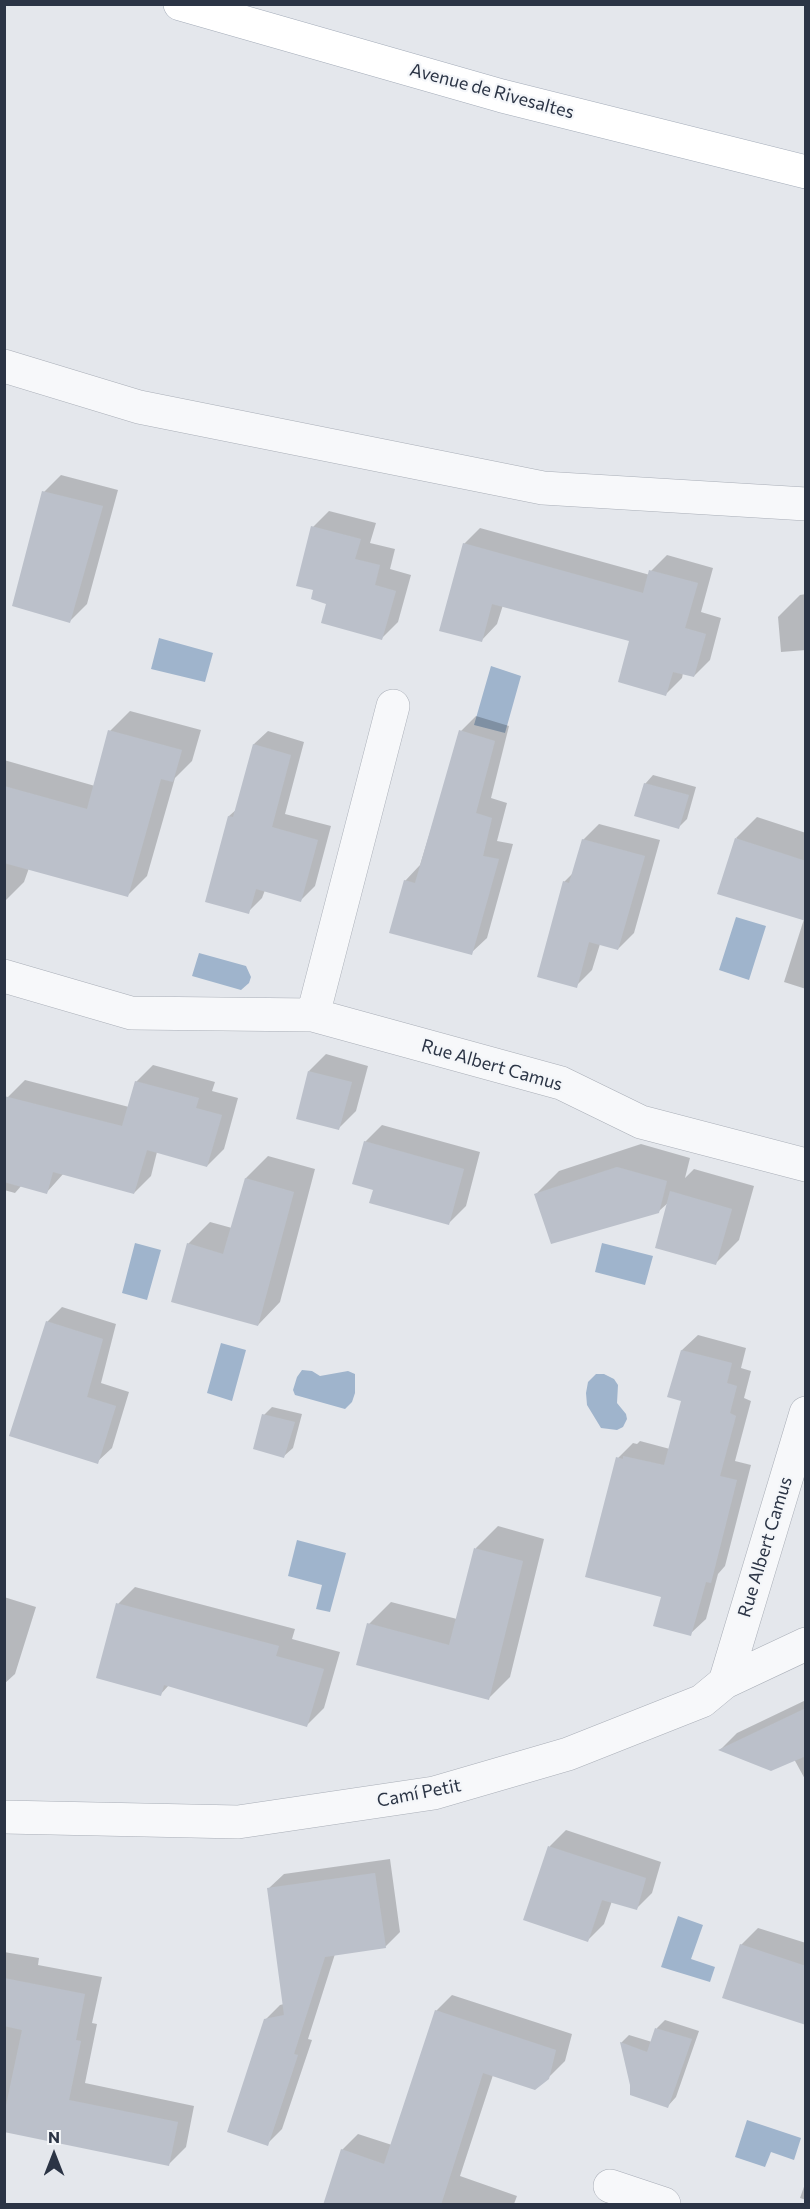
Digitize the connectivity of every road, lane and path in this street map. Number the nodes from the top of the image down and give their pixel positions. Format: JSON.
{"nodes":[{"id":1,"x":180,"y":4,"type":"edge"},
{"id":2,"x":806,"y":172,"type":"edge"},
{"id":3,"x":4,"y":366,"type":"edge"},
{"id":4,"x":806,"y":504,"type":"edge"},
{"id":5,"x":393,"y":706,"type":"dead end"},
{"id":6,"x":4,"y":976,"type":"edge"},
{"id":7,"x":313,"y":1015,"type":"junction"},
{"id":8,"x":806,"y":1165,"type":"edge"},
{"id":9,"x":806,"y":1413,"type":"edge"},
{"id":10,"x":806,"y":1644,"type":"edge"},
{"id":11,"x":725,"y":1682,"type":"junction"},
{"id":12,"x":4,"y":1817,"type":"edge"},
{"id":13,"x":610,"y":2186,"type":"dead end"},
{"id":14,"x":664,"y":2205,"type":"edge"}],
"edges":[{"from":1,"to":2,"type":"main road","name":"Avenue de Rivesaltes"},
{"from":3,"to":4,"type":"street"},
{"from":5,"to":7,"type":"street"},
{"from":6,"to":7,"type":"street","name":"Rue Albert Camus"},
{"from":7,"to":8,"type":"street","name":"Rue Albert Camus"},
{"from":9,"to":11,"type":"street","name":"Rue Albert Camus"},
{"from":10,"to":11,"type":"street","name":"Camí Petit"},
{"from":11,"to":12,"type":"street","name":"Camí Petit"},
{"from":13,"to":14,"type":"street"}]}
